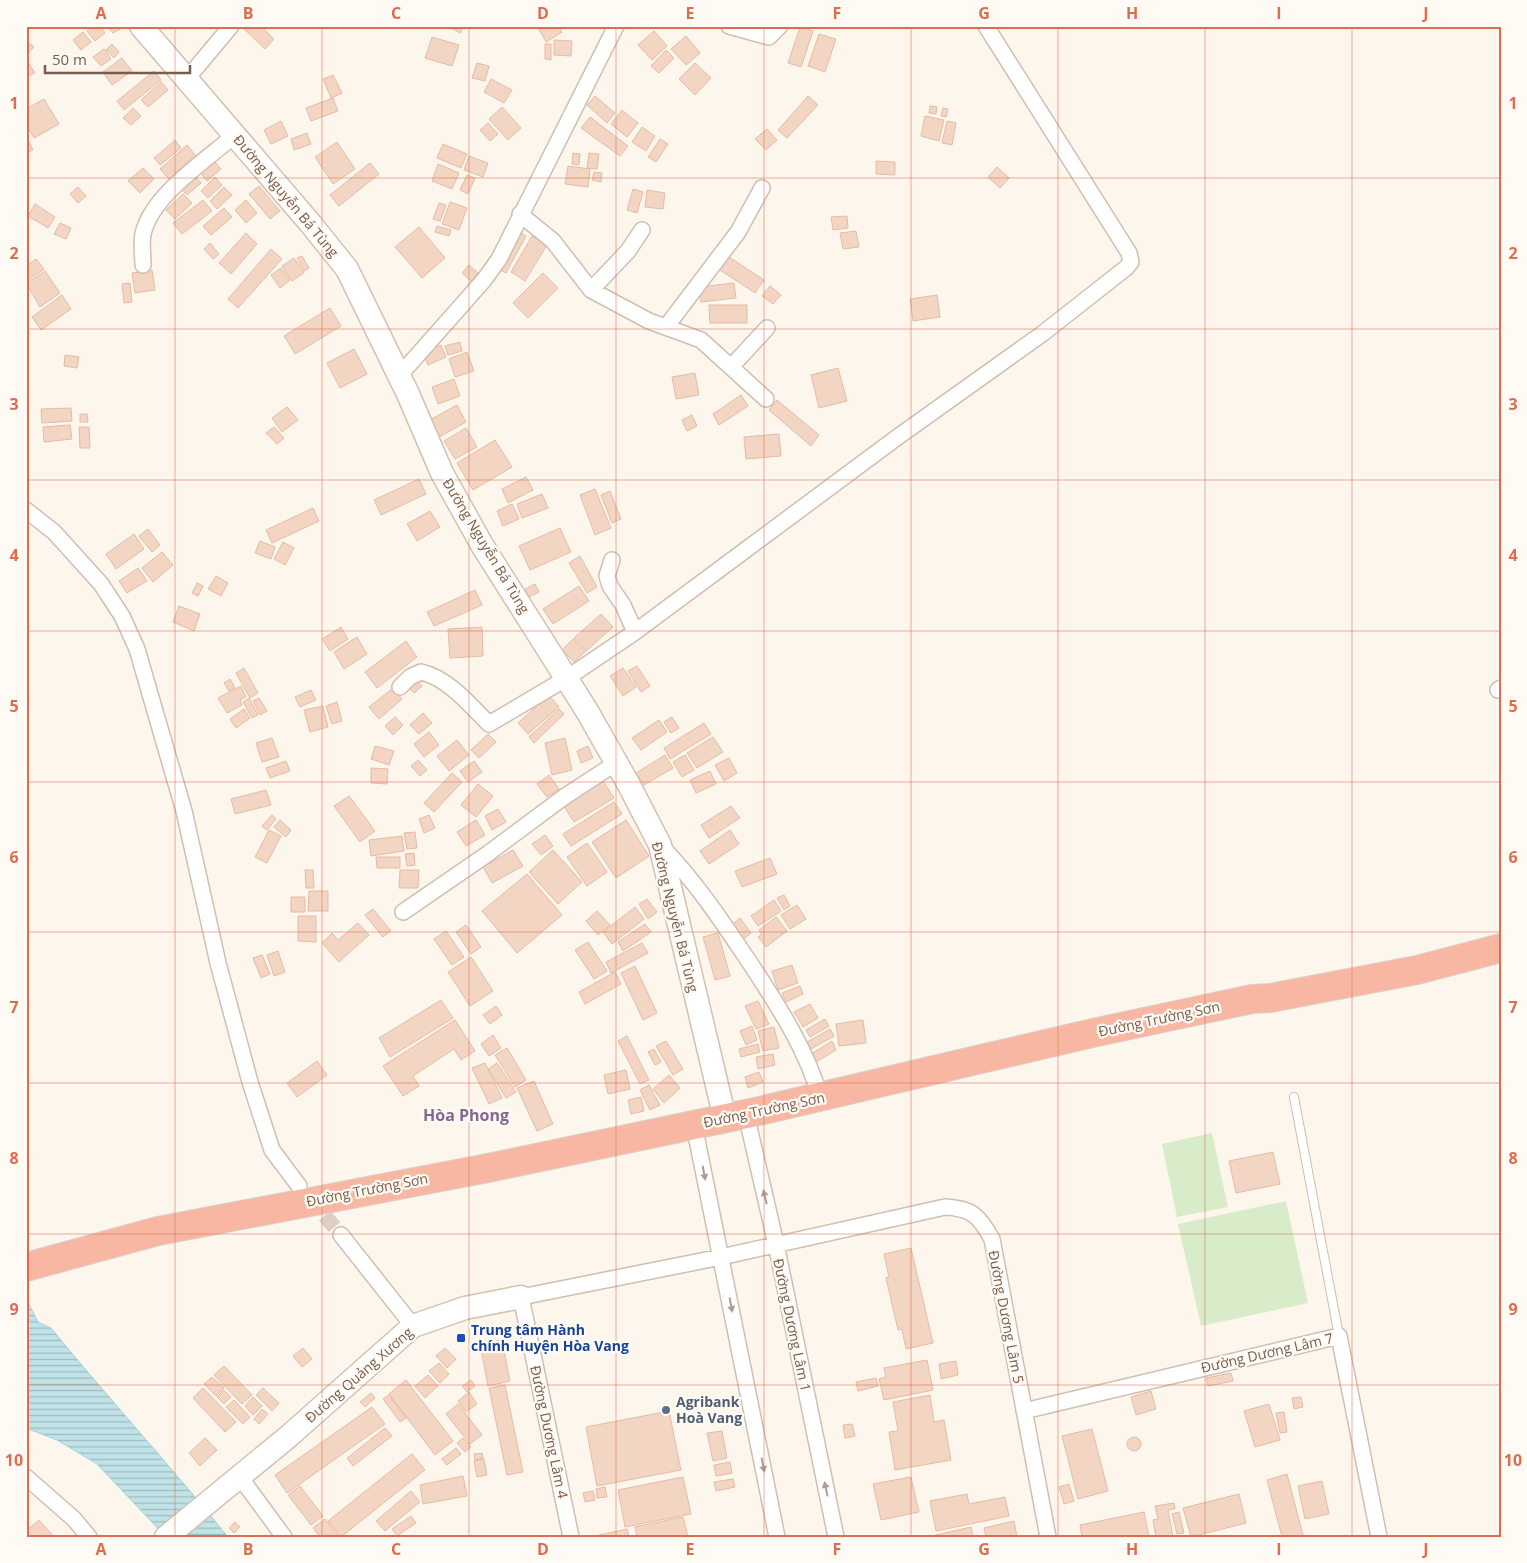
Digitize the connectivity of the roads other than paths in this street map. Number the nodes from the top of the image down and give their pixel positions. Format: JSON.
{"nodes":[{"id":1,"x":141,"y":26,"type":"edge"},
{"id":2,"x":231,"y":26,"type":"edge"},
{"id":3,"x":616,"y":26,"type":"edge"},
{"id":4,"x":729,"y":26,"type":"edge"},
{"id":5,"x":780,"y":26,"type":"edge"},
{"id":6,"x":986,"y":26,"type":"edge"},
{"id":7,"x":186,"y":80,"type":"junction"},
{"id":8,"x":235,"y":135,"type":"junction"},
{"id":9,"x":762,"y":188,"type":"dead end"},
{"id":10,"x":520,"y":214,"type":"junction"},
{"id":11,"x":642,"y":230,"type":"dead end"},
{"id":12,"x":143,"y":265,"type":"dead end"},
{"id":13,"x":592,"y":290,"type":"junction"},
{"id":14,"x":666,"y":327,"type":"junction"},
{"id":15,"x":767,"y":328,"type":"dead end"},
{"id":16,"x":731,"y":366,"type":"junction"},
{"id":17,"x":399,"y":376,"type":"junction"},
{"id":18,"x":766,"y":400,"type":"dead end"},
{"id":19,"x":26,"y":510,"type":"edge"},
{"id":20,"x":612,"y":560,"type":"dead end"},
{"id":21,"x":635,"y":632,"type":"junction"},
{"id":22,"x":567,"y":678,"type":"junction"},
{"id":23,"x":400,"y":687,"type":"dead end"},
{"id":24,"x":616,"y":763,"type":"junction"},
{"id":25,"x":660,"y":845,"type":"junction"},
{"id":26,"x":403,"y":912,"type":"dead end"},
{"id":27,"x":1501,"y":948,"type":"edge"},
{"id":28,"x":820,"y":1097,"type":"junction"},
{"id":29,"x":1294,"y":1097,"type":"dead end"},
{"id":30,"x":735,"y":1116,"type":"junction"},
{"id":31,"x":694,"y":1125,"type":"junction"},
{"id":32,"x":299,"y":1186,"type":"tunnel mouth"},
{"id":33,"x":341,"y":1235,"type":"tunnel mouth"},
{"id":34,"x":776,"y":1244,"type":"junction"},
{"id":35,"x":721,"y":1258,"type":"junction"},
{"id":36,"x":26,"y":1267,"type":"edge"},
{"id":37,"x":521,"y":1297,"type":"junction"},
{"id":38,"x":413,"y":1326,"type":"junction"},
{"id":39,"x":1339,"y":1336,"type":"junction"},
{"id":40,"x":1024,"y":1411,"type":"junction"},
{"id":41,"x":26,"y":1477,"type":"edge"},
{"id":42,"x":240,"y":1477,"type":"junction"},
{"id":43,"x":89,"y":1537,"type":"edge"},
{"id":44,"x":166,"y":1537,"type":"edge"},
{"id":45,"x":284,"y":1537,"type":"edge"},
{"id":46,"x":571,"y":1537,"type":"edge"},
{"id":47,"x":778,"y":1537,"type":"edge"},
{"id":48,"x":836,"y":1537,"type":"edge"},
{"id":49,"x":1048,"y":1537,"type":"edge"},
{"id":50,"x":1379,"y":1537,"type":"edge"}],
"edges":[{"from":1,"to":7,"type":"main road","name":"Đường Nguyễn Bá Tùng"},
{"from":2,"to":7,"type":"street"},
{"from":3,"to":10,"type":"street"},
{"from":4,"to":5,"type":"street"},
{"from":6,"to":21,"type":"street"},
{"from":7,"to":8,"type":"main road","name":"Đường Nguyễn Bá Tùng"},
{"from":8,"to":12,"type":"street"},
{"from":8,"to":17,"type":"main road","name":"Đường Nguyễn Bá Tùng"},
{"from":9,"to":14,"type":"street"},
{"from":10,"to":13,"type":"street"},
{"from":10,"to":17,"type":"street"},
{"from":11,"to":13,"type":"street"},
{"from":13,"to":14,"type":"street"},
{"from":14,"to":16,"type":"street"},
{"from":15,"to":16,"type":"street"},
{"from":16,"to":18,"type":"street"},
{"from":17,"to":22,"type":"main road","name":"Đường Nguyễn Bá Tùng"},
{"from":19,"to":32,"type":"street"},
{"from":20,"to":21,"type":"street"},
{"from":21,"to":22,"type":"street"},
{"from":22,"to":23,"type":"street"},
{"from":22,"to":24,"type":"main road","name":"Đường Nguyễn Bá Tùng"},
{"from":24,"to":25,"type":"main road","name":"Đường Nguyễn Bá Tùng"},
{"from":24,"to":26,"type":"street"},
{"from":25,"to":28,"type":"street"},
{"from":25,"to":30,"type":"main road","name":"Đường Nguyễn Bá Tùng"},
{"from":27,"to":28,"type":"highway","name":"Đường Trường Sơn"},
{"from":28,"to":30,"type":"highway","name":"Đường Trường Sơn"},
{"from":29,"to":39,"type":"lane"},
{"from":30,"to":31,"type":"highway","name":"Đường Trường Sơn"},
{"from":34,"to":30,"type":"street","name":"Đường Dương Lâm 1","one_way":true},
{"from":31,"to":35,"type":"street","one_way":true},
{"from":31,"to":36,"type":"highway","name":"Đường Trường Sơn"},
{"from":33,"to":38,"type":"street"},
{"from":34,"to":35,"type":"street","name":"Đường Dương Lâm 5"},
{"from":34,"to":40,"type":"street","name":"Đường Dương Lâm 5"},
{"from":48,"to":34,"type":"street","name":"Đường Dương Lâm 1","one_way":true},
{"from":35,"to":37,"type":"street","name":"Đường Dương Lâm 5"},
{"from":35,"to":47,"type":"street","one_way":true},
{"from":37,"to":38,"type":"main road","name":"Đường Quảng Xương"},
{"from":37,"to":46,"type":"street","name":"Đường Dương Lâm 4"},
{"from":38,"to":42,"type":"main road","name":"Đường Quảng Xương"},
{"from":39,"to":40,"type":"street","name":"Đường Dương Lâm 7"},
{"from":39,"to":50,"type":"street","name":"Đường Dương Lâm 7"},
{"from":40,"to":49,"type":"street","name":"Đường Dương Lâm 5"},
{"from":41,"to":43,"type":"street"},
{"from":42,"to":44,"type":"main road","name":"Đường Quảng Xương"},
{"from":42,"to":45,"type":"street"}]}
